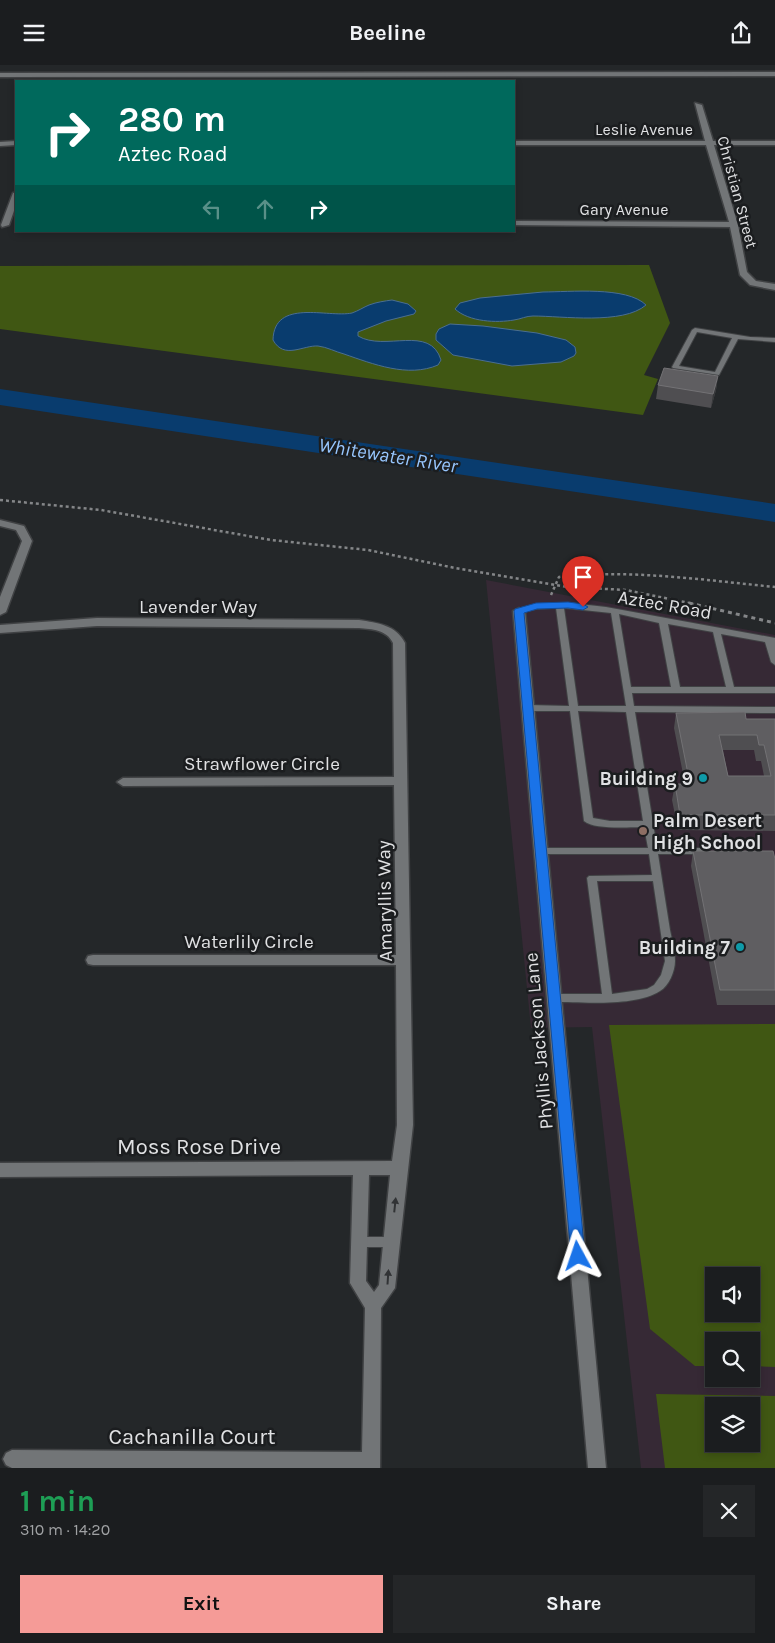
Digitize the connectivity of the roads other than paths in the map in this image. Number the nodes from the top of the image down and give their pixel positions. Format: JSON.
{"nodes":[{"id":1,"x":266,"y":74,"type":"edge"},
{"id":2,"x":775,"y":74,"type":"edge"},
{"id":3,"x":0,"y":75,"type":"edge"},
{"id":4,"x":474,"y":77,"type":"edge"},
{"id":5,"x":698,"y":105,"type":"dead end"},
{"id":6,"x":15,"y":143,"type":"edge"},
{"id":7,"x":515,"y":143,"type":"edge"},
{"id":8,"x":711,"y":143,"type":"junction"},
{"id":9,"x":775,"y":143,"type":"edge"},
{"id":10,"x":0,"y":144,"type":"edge"},
{"id":11,"x":15,"y":197,"type":"edge"},
{"id":12,"x":515,"y":223,"type":"edge"},
{"id":13,"x":3,"y":225,"type":"edge"},
{"id":14,"x":734,"y":225,"type":"junction"},
{"id":15,"x":775,"y":287,"type":"edge"},
{"id":16,"x":736,"y":337,"type":"junction"},
{"id":17,"x":775,"y":340,"type":"edge"},
{"id":18,"x":0,"y":523,"type":"edge"},
{"id":19,"x":560,"y":605,"type":"junction"},
{"id":20,"x":519,"y":611,"type":"joint"},
{"id":21,"x":615,"y":611,"type":"junction"},
{"id":22,"x":0,"y":612,"type":"edge"},
{"id":23,"x":663,"y":620,"type":"junction"},
{"id":24,"x":0,"y":629,"type":"edge"},
{"id":25,"x":716,"y":630,"type":"junction"},
{"id":26,"x":395,"y":635,"type":"joint"},
{"id":27,"x":772,"y":641,"type":"edge"},
{"id":28,"x":775,"y":662,"type":"edge"},
{"id":29,"x":628,"y":690,"type":"junction"},
{"id":30,"x":676,"y":690,"type":"junction"},
{"id":31,"x":731,"y":690,"type":"junction"},
{"id":32,"x":775,"y":690,"type":"edge"},
{"id":33,"x":528,"y":708,"type":"junction"},
{"id":34,"x":574,"y":709,"type":"junction"},
{"id":35,"x":630,"y":709,"type":"junction"},
{"id":36,"x":775,"y":710,"type":"edge"},
{"id":37,"x":401,"y":781,"type":"junction"},
{"id":38,"x":123,"y":782,"type":"dead end"},
{"id":39,"x":649,"y":824,"type":"junction"},
{"id":40,"x":541,"y":851,"type":"junction"},
{"id":41,"x":653,"y":851,"type":"junction"},
{"id":42,"x":711,"y":851,"type":"edge"},
{"id":43,"x":657,"y":878,"type":"junction"},
{"id":44,"x":93,"y":960,"type":"dead end"},
{"id":45,"x":404,"y":960,"type":"junction"},
{"id":46,"x":607,"y":997,"type":"junction"},
{"id":47,"x":554,"y":998,"type":"junction"},
{"id":48,"x":361,"y":1168,"type":"junction"},
{"id":49,"x":398,"y":1168,"type":"junction"},
{"id":50,"x":0,"y":1169,"type":"edge"},
{"id":51,"x":359,"y":1242,"type":"junction"},
{"id":52,"x":391,"y":1243,"type":"junction"},
{"id":53,"x":373,"y":1306,"type":"junction"},
{"id":54,"x":12,"y":1459,"type":"dead end"},
{"id":55,"x":371,"y":1465,"type":"edge"},
{"id":56,"x":597,"y":1468,"type":"edge"}],
"edges":[{"from":1,"to":3,"type":"street"},
{"from":1,"to":4,"type":"street"},
{"from":2,"to":4,"type":"street"},
{"from":5,"to":8,"type":"street","name":"Christian Street"},
{"from":6,"to":10,"type":"street"},
{"from":7,"to":8,"type":"street","name":"Leslie Avenue"},
{"from":8,"to":9,"type":"street","name":"Leslie Avenue"},
{"from":8,"to":14,"type":"street","name":"Christian Street"},
{"from":11,"to":13,"type":"street"},
{"from":12,"to":14,"type":"street","name":"Gary Avenue"},
{"from":14,"to":15,"type":"street","name":"Christian Street"},
{"from":16,"to":16,"type":"lane"},
{"from":16,"to":17,"type":"lane"},
{"from":18,"to":22,"type":"street"},
{"from":19,"to":20,"type":"lane","name":"Aztec Road"},
{"from":19,"to":21,"type":"lane","name":"Aztec Road"},
{"from":19,"to":34,"type":"lane"},
{"from":20,"to":33,"type":"street","name":"Phyllis Jackson Lane"},
{"from":21,"to":23,"type":"lane","name":"Aztec Road"},
{"from":21,"to":29,"type":"lane"},
{"from":23,"to":25,"type":"lane","name":"Aztec Road"},
{"from":23,"to":30,"type":"lane"},
{"from":24,"to":26,"type":"street","name":"Lavender Way"},
{"from":25,"to":27,"type":"lane","name":"Aztec Road"},
{"from":25,"to":31,"type":"lane"},
{"from":26,"to":37,"type":"street","name":"Amaryllis Way"},
{"from":27,"to":28,"type":"lane"},
{"from":29,"to":30,"type":"lane"},
{"from":29,"to":35,"type":"lane"},
{"from":30,"to":31,"type":"lane"},
{"from":31,"to":32,"type":"lane"},
{"from":33,"to":34,"type":"lane"},
{"from":33,"to":40,"type":"street","name":"Phyllis Jackson Lane"},
{"from":34,"to":35,"type":"lane"},
{"from":34,"to":39,"type":"lane"},
{"from":35,"to":36,"type":"lane"},
{"from":35,"to":39,"type":"lane"},
{"from":37,"to":38,"type":"street","name":"Strawflower Circle"},
{"from":37,"to":45,"type":"street","name":"Amaryllis Way"},
{"from":39,"to":41,"type":"lane"},
{"from":40,"to":41,"type":"lane"},
{"from":40,"to":47,"type":"street","name":"Phyllis Jackson Lane"},
{"from":41,"to":42,"type":"lane"},
{"from":41,"to":43,"type":"lane"},
{"from":43,"to":46,"type":"lane"},
{"from":43,"to":46,"type":"lane"},
{"from":44,"to":45,"type":"street","name":"Waterlily Circle"},
{"from":45,"to":49,"type":"street","name":"Amaryllis Way"},
{"from":46,"to":47,"type":"lane"},
{"from":47,"to":56,"type":"street","name":"Phyllis Jackson Lane"},
{"from":48,"to":49,"type":"street","name":"Moss Rose Drive"},
{"from":48,"to":50,"type":"street","name":"Moss Rose Drive"},
{"from":48,"to":51,"type":"street"},
{"from":52,"to":49,"type":"street","name":"Amaryllis Way","one_way":true},
{"from":51,"to":52,"type":"lane"},
{"from":51,"to":53,"type":"street"},
{"from":53,"to":52,"type":"street","name":"Amaryllis Way","one_way":true},
{"from":53,"to":55,"type":"street"},
{"from":54,"to":55,"type":"street","name":"Cachanilla Court"}]}
